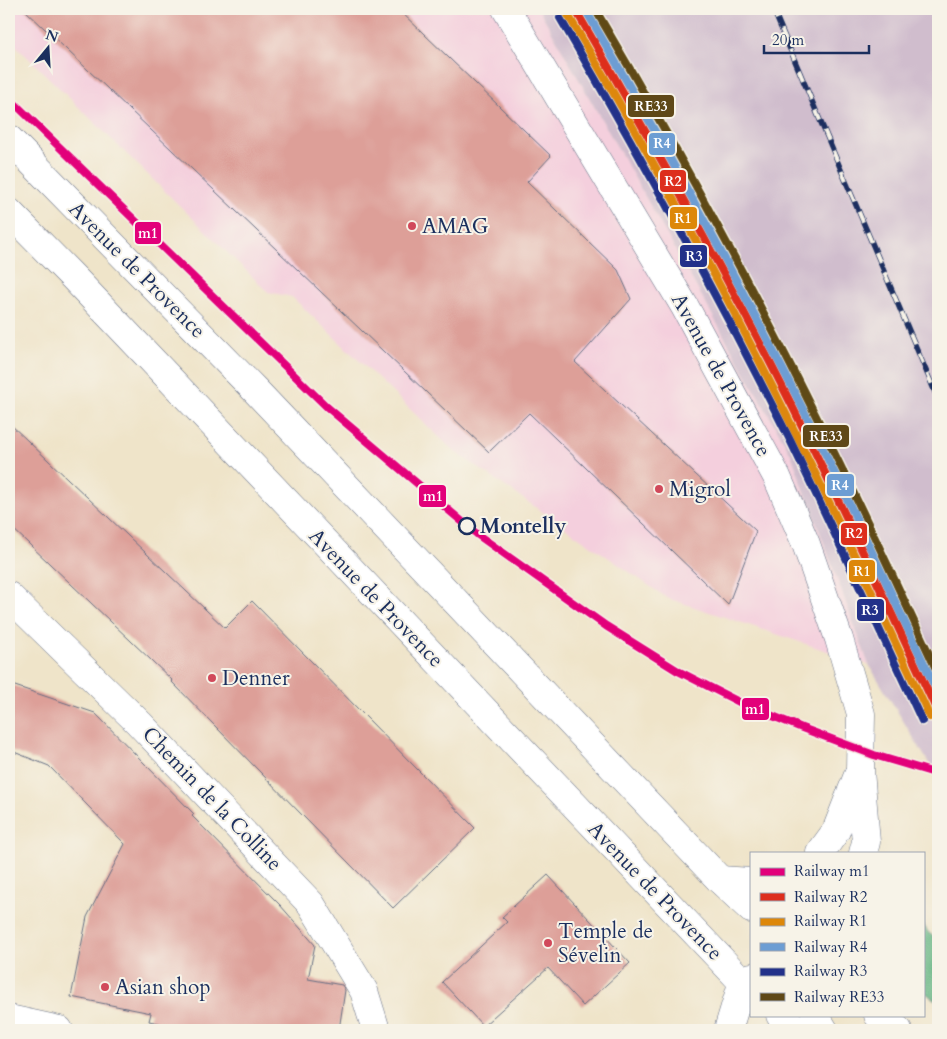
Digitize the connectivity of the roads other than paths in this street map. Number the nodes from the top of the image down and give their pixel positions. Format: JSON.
{"nodes":[{"id":1,"x":506,"y":9,"type":"edge"},
{"id":2,"x":9,"y":139,"type":"edge"},
{"id":3,"x":9,"y":212,"type":"edge"},
{"id":4,"x":9,"y":596,"type":"edge"},
{"id":5,"x":860,"y":771,"type":"junction"},
{"id":6,"x":821,"y":852,"type":"edge"},
{"id":7,"x":843,"y":852,"type":"edge"},
{"id":8,"x":864,"y":852,"type":"edge"},
{"id":9,"x":720,"y":880,"type":"junction"},
{"id":10,"x":750,"y":882,"type":"edge"},
{"id":11,"x":750,"y":908,"type":"edge"},
{"id":12,"x":748,"y":984,"type":"edge"},
{"id":13,"x":781,"y":1016,"type":"edge"},
{"id":14,"x":816,"y":1016,"type":"edge"},
{"id":15,"x":879,"y":1016,"type":"edge"},
{"id":16,"x":9,"y":1019,"type":"edge"},
{"id":17,"x":59,"y":1030,"type":"edge"},
{"id":18,"x":376,"y":1030,"type":"edge"},
{"id":19,"x":728,"y":1030,"type":"edge"},
{"id":20,"x":798,"y":1030,"type":"edge"},
{"id":21,"x":824,"y":1030,"type":"edge"},
{"id":22,"x":898,"y":1030,"type":"edge"}],
"edges":[{"from":1,"to":5,"type":"main road","name":"Avenue de Provence"},
{"from":2,"to":9,"type":"main road","name":"Avenue de Provence"},
{"from":3,"to":12,"type":"main road","name":"Avenue de Provence"},
{"from":4,"to":18,"type":"main road","name":"Chemin de la Colline"},
{"from":5,"to":6,"type":"main road","name":"Avenue de Provence"},
{"from":5,"to":7,"type":"main road","name":"Avenue de Provence"},
{"from":5,"to":8,"type":"main road","name":"Avenue de Provence"},
{"from":9,"to":10,"type":"main road"},
{"from":9,"to":11,"type":"main road","name":"Avenue de Provence"},
{"from":12,"to":19,"type":"main road"},
{"from":13,"to":20,"type":"main road"},
{"from":14,"to":21,"type":"main road"},
{"from":15,"to":22,"type":"main road"},
{"from":16,"to":17,"type":"main road"}]}
